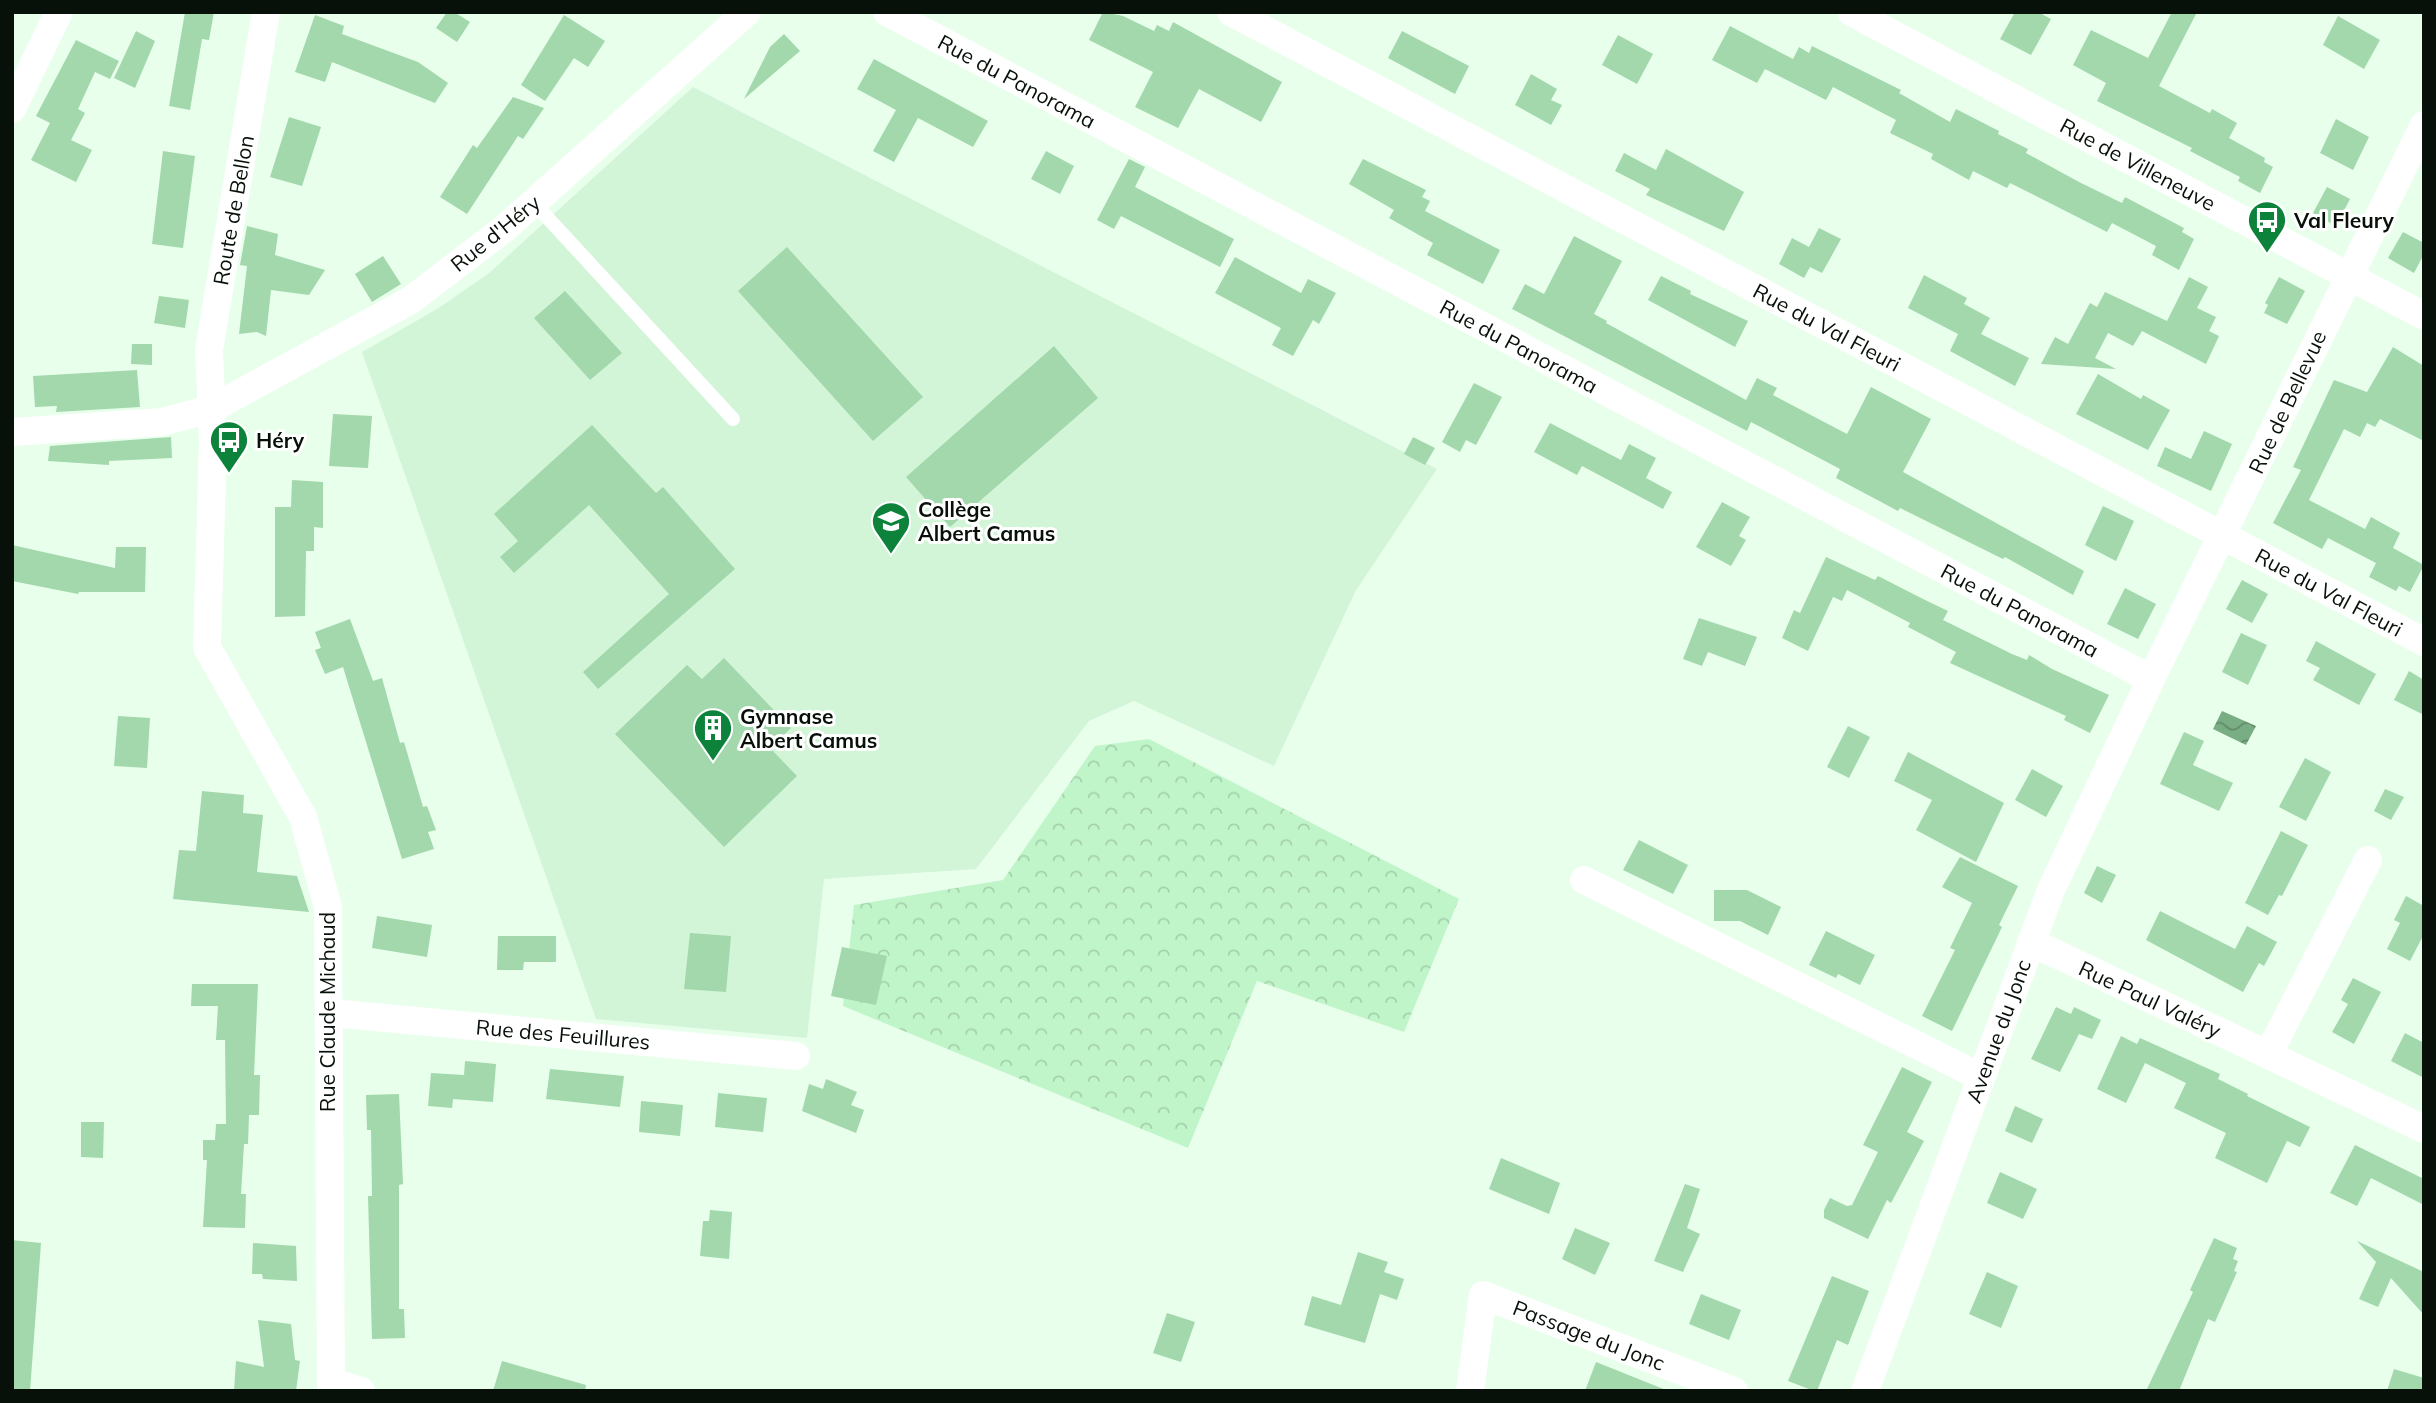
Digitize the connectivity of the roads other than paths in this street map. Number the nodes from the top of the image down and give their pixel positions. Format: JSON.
{"nodes":[{"id":1,"x":59,"y":12,"type":"edge"},
{"id":2,"x":266,"y":12,"type":"edge"},
{"id":3,"x":747,"y":12,"type":"edge"},
{"id":4,"x":887,"y":12,"type":"edge"},
{"id":5,"x":1231,"y":12,"type":"edge"},
{"id":6,"x":1851,"y":12,"type":"edge"},
{"id":7,"x":12,"y":109,"type":"edge"},
{"id":8,"x":2424,"y":125,"type":"edge"},
{"id":9,"x":534,"y":202,"type":"junction"},
{"id":10,"x":2348,"y":276,"type":"junction"},
{"id":11,"x":2424,"y":316,"type":"edge"},
{"id":12,"x":212,"y":409,"type":"junction"},
{"id":13,"x":733,"y":419,"type":"dead end"},
{"id":14,"x":12,"y":432,"type":"edge"},
{"id":15,"x":2224,"y":536,"type":"junction"},
{"id":16,"x":2424,"y":642,"type":"edge"},
{"id":17,"x":2151,"y":679,"type":"junction"},
{"id":18,"x":2368,"y":860,"type":"dead end"},
{"id":19,"x":1584,"y":880,"type":"dead end"},
{"id":20,"x":2031,"y":942,"type":"junction"},
{"id":21,"x":331,"y":1013,"type":"junction"},
{"id":22,"x":2269,"y":1055,"type":"junction"},
{"id":23,"x":796,"y":1056,"type":"dead end"},
{"id":24,"x":1981,"y":1077,"type":"junction"},
{"id":25,"x":2424,"y":1129,"type":"edge"},
{"id":26,"x":331,"y":1387,"type":"edge"},
{"id":27,"x":361,"y":1391,"type":"edge"},
{"id":28,"x":1471,"y":1391,"type":"edge"},
{"id":29,"x":1734,"y":1391,"type":"edge"},
{"id":30,"x":1866,"y":1391,"type":"edge"}],
"edges":[{"from":1,"to":7,"type":"street"},
{"from":2,"to":12,"type":"street","name":"Route de Bellon"},
{"from":3,"to":9,"type":"street","name":"Rue d'Héry"},
{"from":4,"to":17,"type":"street","name":"Rue du Panorama"},
{"from":5,"to":15,"type":"street","name":"Rue du Val Fleuri"},
{"from":6,"to":10,"type":"street","name":"Rue de Villeneuve"},
{"from":8,"to":10,"type":"street","name":"Rue de Bellevue"},
{"from":9,"to":12,"type":"street","name":"Rue d'Héry"},
{"from":9,"to":13,"type":"lane"},
{"from":10,"to":11,"type":"street","name":"Rue de Villeneuve"},
{"from":10,"to":15,"type":"street","name":"Rue de Bellevue"},
{"from":12,"to":14,"type":"street","name":"Rue d'Héry"},
{"from":12,"to":21,"type":"street","name":"Rue Claude Michaud"},
{"from":15,"to":16,"type":"street","name":"Rue du Val Fleuri"},
{"from":15,"to":17,"type":"street","name":"Rue de Bellevue"},
{"from":17,"to":20,"type":"street","name":"Avenue du Jonc"},
{"from":18,"to":22,"type":"street"},
{"from":19,"to":24,"type":"street"},
{"from":20,"to":22,"type":"street","name":"Rue Paul Valéry"},
{"from":20,"to":24,"type":"street","name":"Avenue du Jonc"},
{"from":21,"to":23,"type":"street","name":"Rue des Feuillures"},
{"from":21,"to":26,"type":"street","name":"Rue Claude Michaud"},
{"from":22,"to":25,"type":"street","name":"Rue Paul Valéry"},
{"from":24,"to":30,"type":"street","name":"Avenue du Jonc"},
{"from":26,"to":27,"type":"street"},
{"from":28,"to":29,"type":"street","name":"Passage du Jonc"}]}
